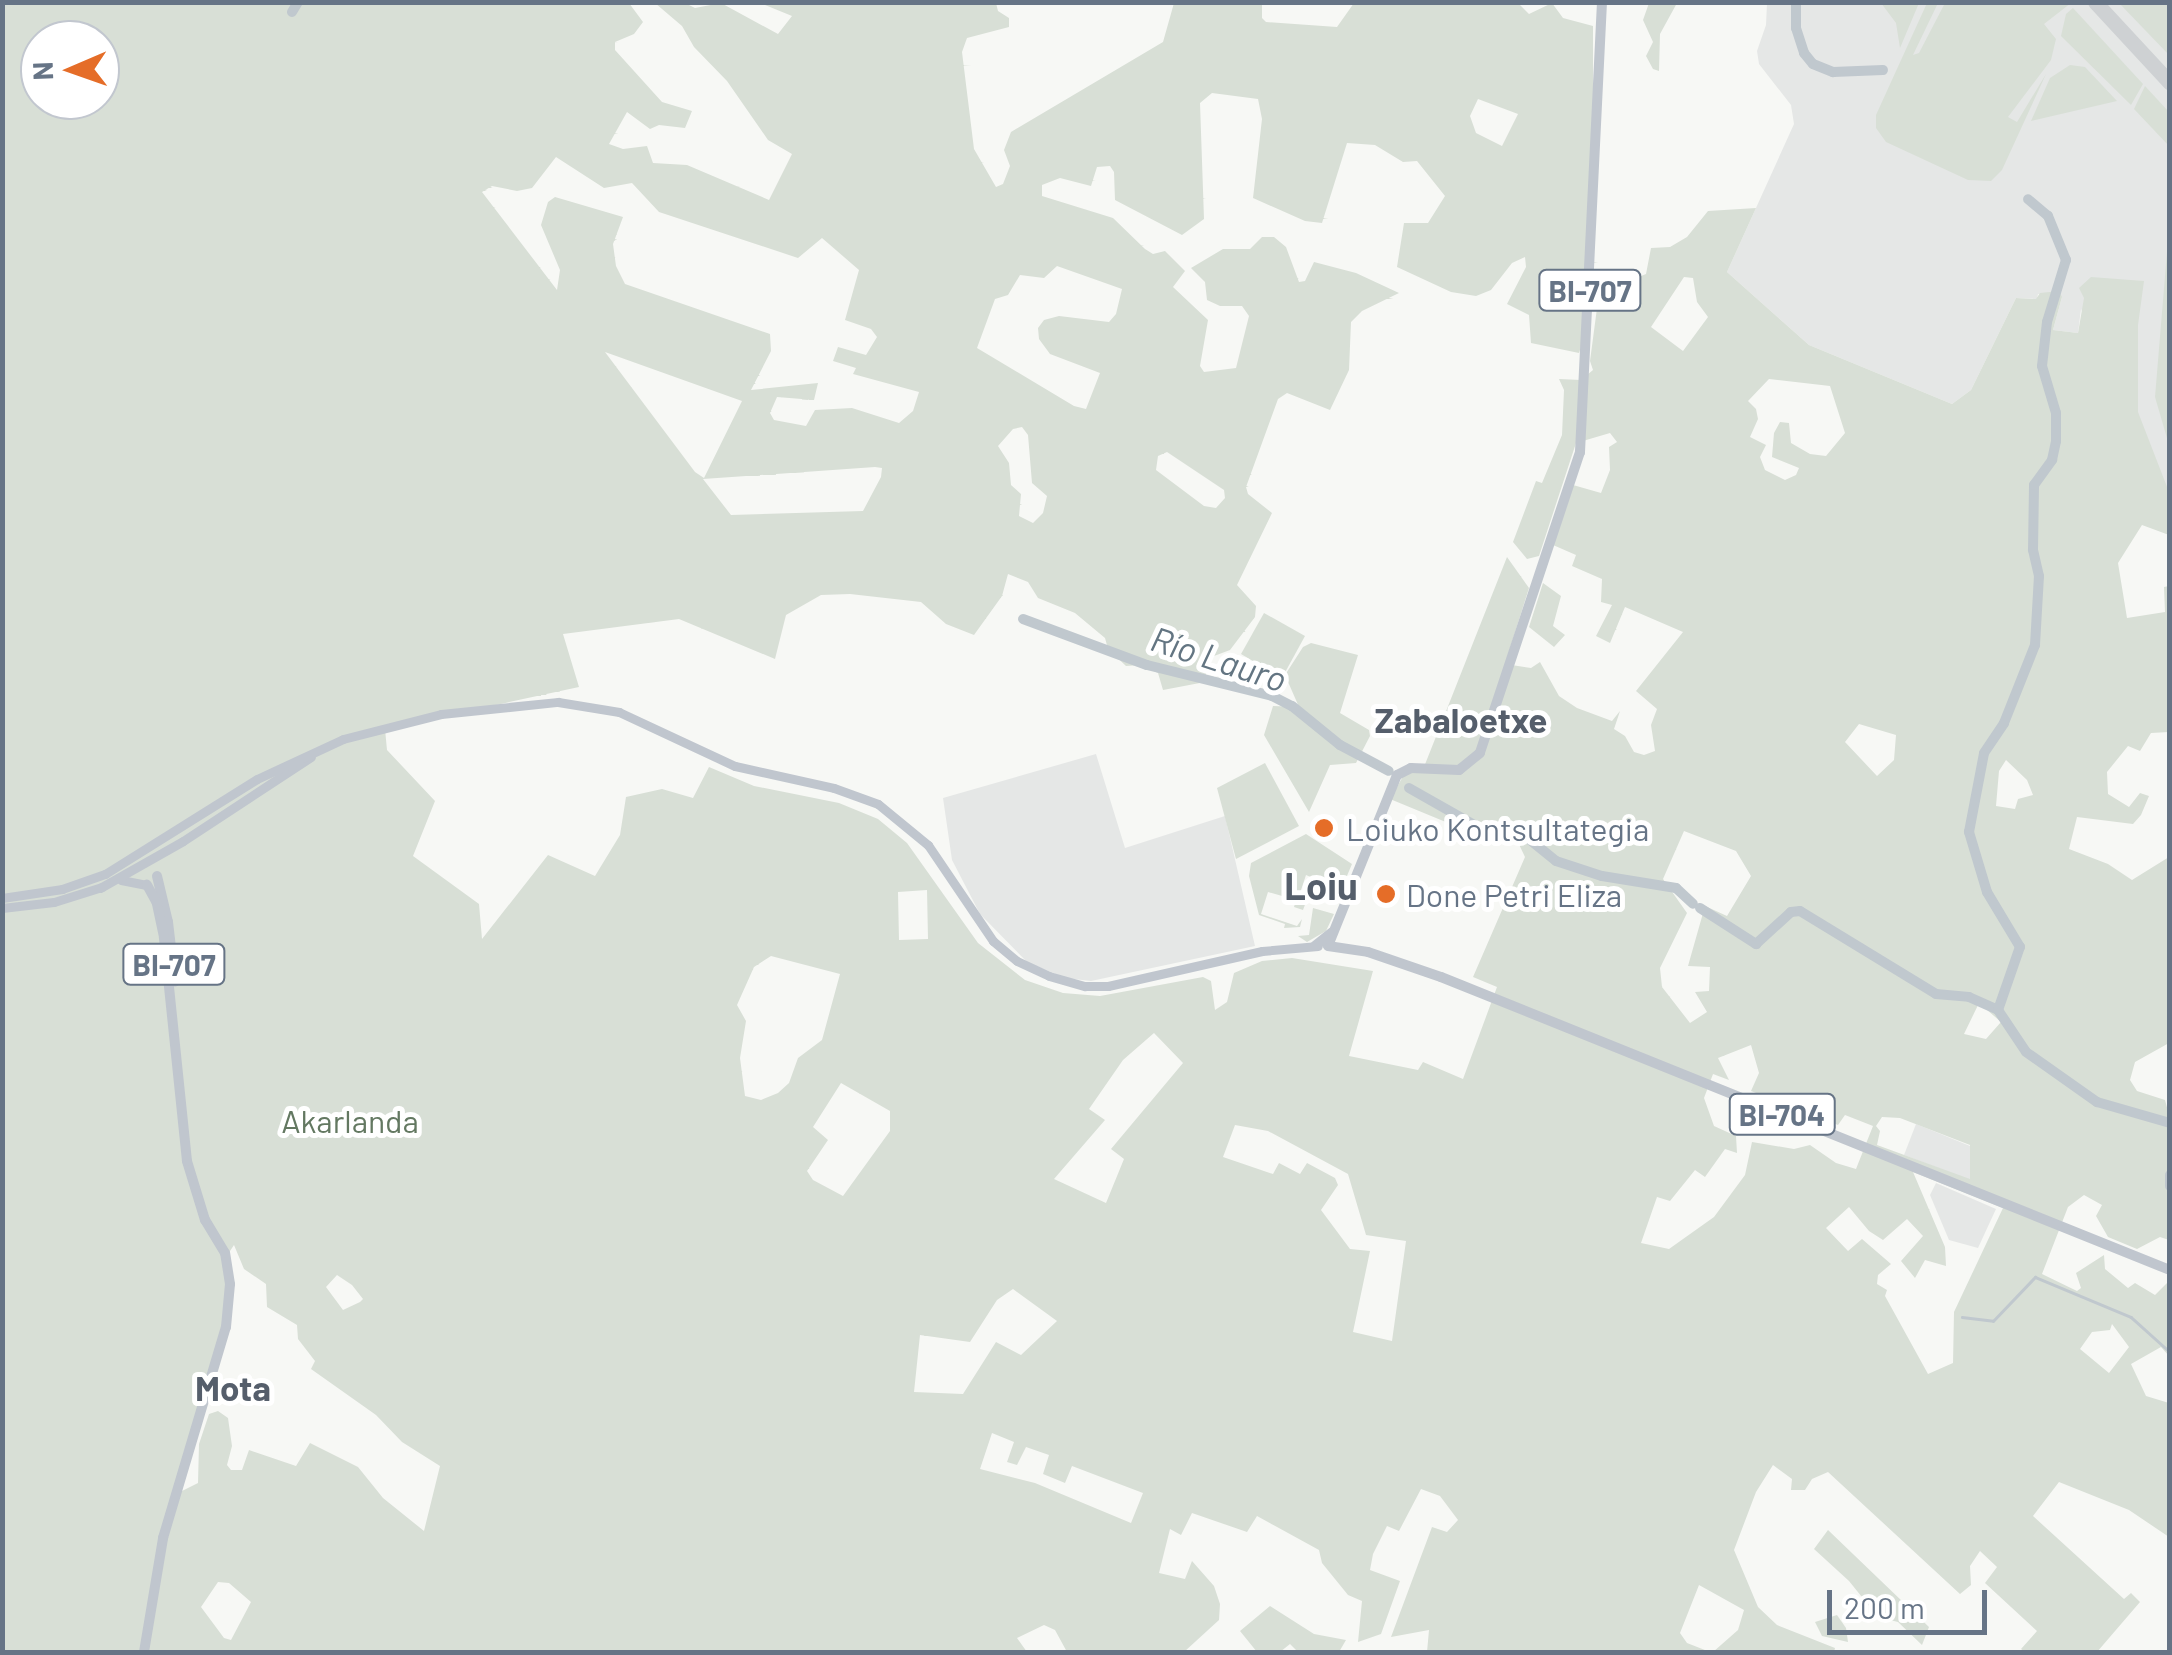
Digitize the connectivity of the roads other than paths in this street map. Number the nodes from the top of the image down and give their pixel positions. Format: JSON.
{"nodes":[{"id":1,"x":1602,"y":2,"type":"edge"},
{"id":2,"x":594,"y":708,"type":"junction"},
{"id":3,"x":204,"y":813,"type":"junction"},
{"id":4,"x":181,"y":836,"type":"junction"},
{"id":5,"x":140,"y":863,"type":"junction"},
{"id":6,"x":152,"y":881,"type":"junction"},
{"id":7,"x":100,"y":888,"type":"junction"},
{"id":8,"x":2,"y":898,"type":"edge"},
{"id":9,"x":2,"y":908,"type":"edge"},
{"id":10,"x":1335,"y":929,"type":"junction"},
{"id":11,"x":1314,"y":946,"type":"junction"},
{"id":12,"x":1328,"y":946,"type":"junction"},
{"id":13,"x":1358,"y":950,"type":"junction"},
{"id":14,"x":2170,"y":1270,"type":"edge"},
{"id":15,"x":144,"y":1652,"type":"edge"}],
"edges":[{"from":1,"to":10,"type":"main road","number":"BI-707"},
{"from":2,"to":3,"type":"main road"},
{"from":2,"to":4,"type":"main road"},
{"from":2,"to":11,"type":"main road"},
{"from":3,"to":4,"type":"main road"},
{"from":3,"to":5,"type":"main road"},
{"from":4,"to":5,"type":"main road"},
{"from":4,"to":5,"type":"main road"},
{"from":4,"to":6,"type":"main road"},
{"from":5,"to":6,"type":"main road"},
{"from":5,"to":7,"type":"main road"},
{"from":5,"to":8,"type":"main road"},
{"from":6,"to":7,"type":"main road"},
{"from":6,"to":15,"type":"main road","number":"BI-707"},
{"from":7,"to":9,"type":"main road"},
{"from":10,"to":11,"type":"main road"},
{"from":10,"to":12,"type":"main road","number":"BI-707"},
{"from":10,"to":13,"type":"main road"},
{"from":11,"to":12,"type":"main road"},
{"from":12,"to":13,"type":"main road","number":"BI-704"},
{"from":13,"to":14,"type":"main road","number":"BI-704"}]}
